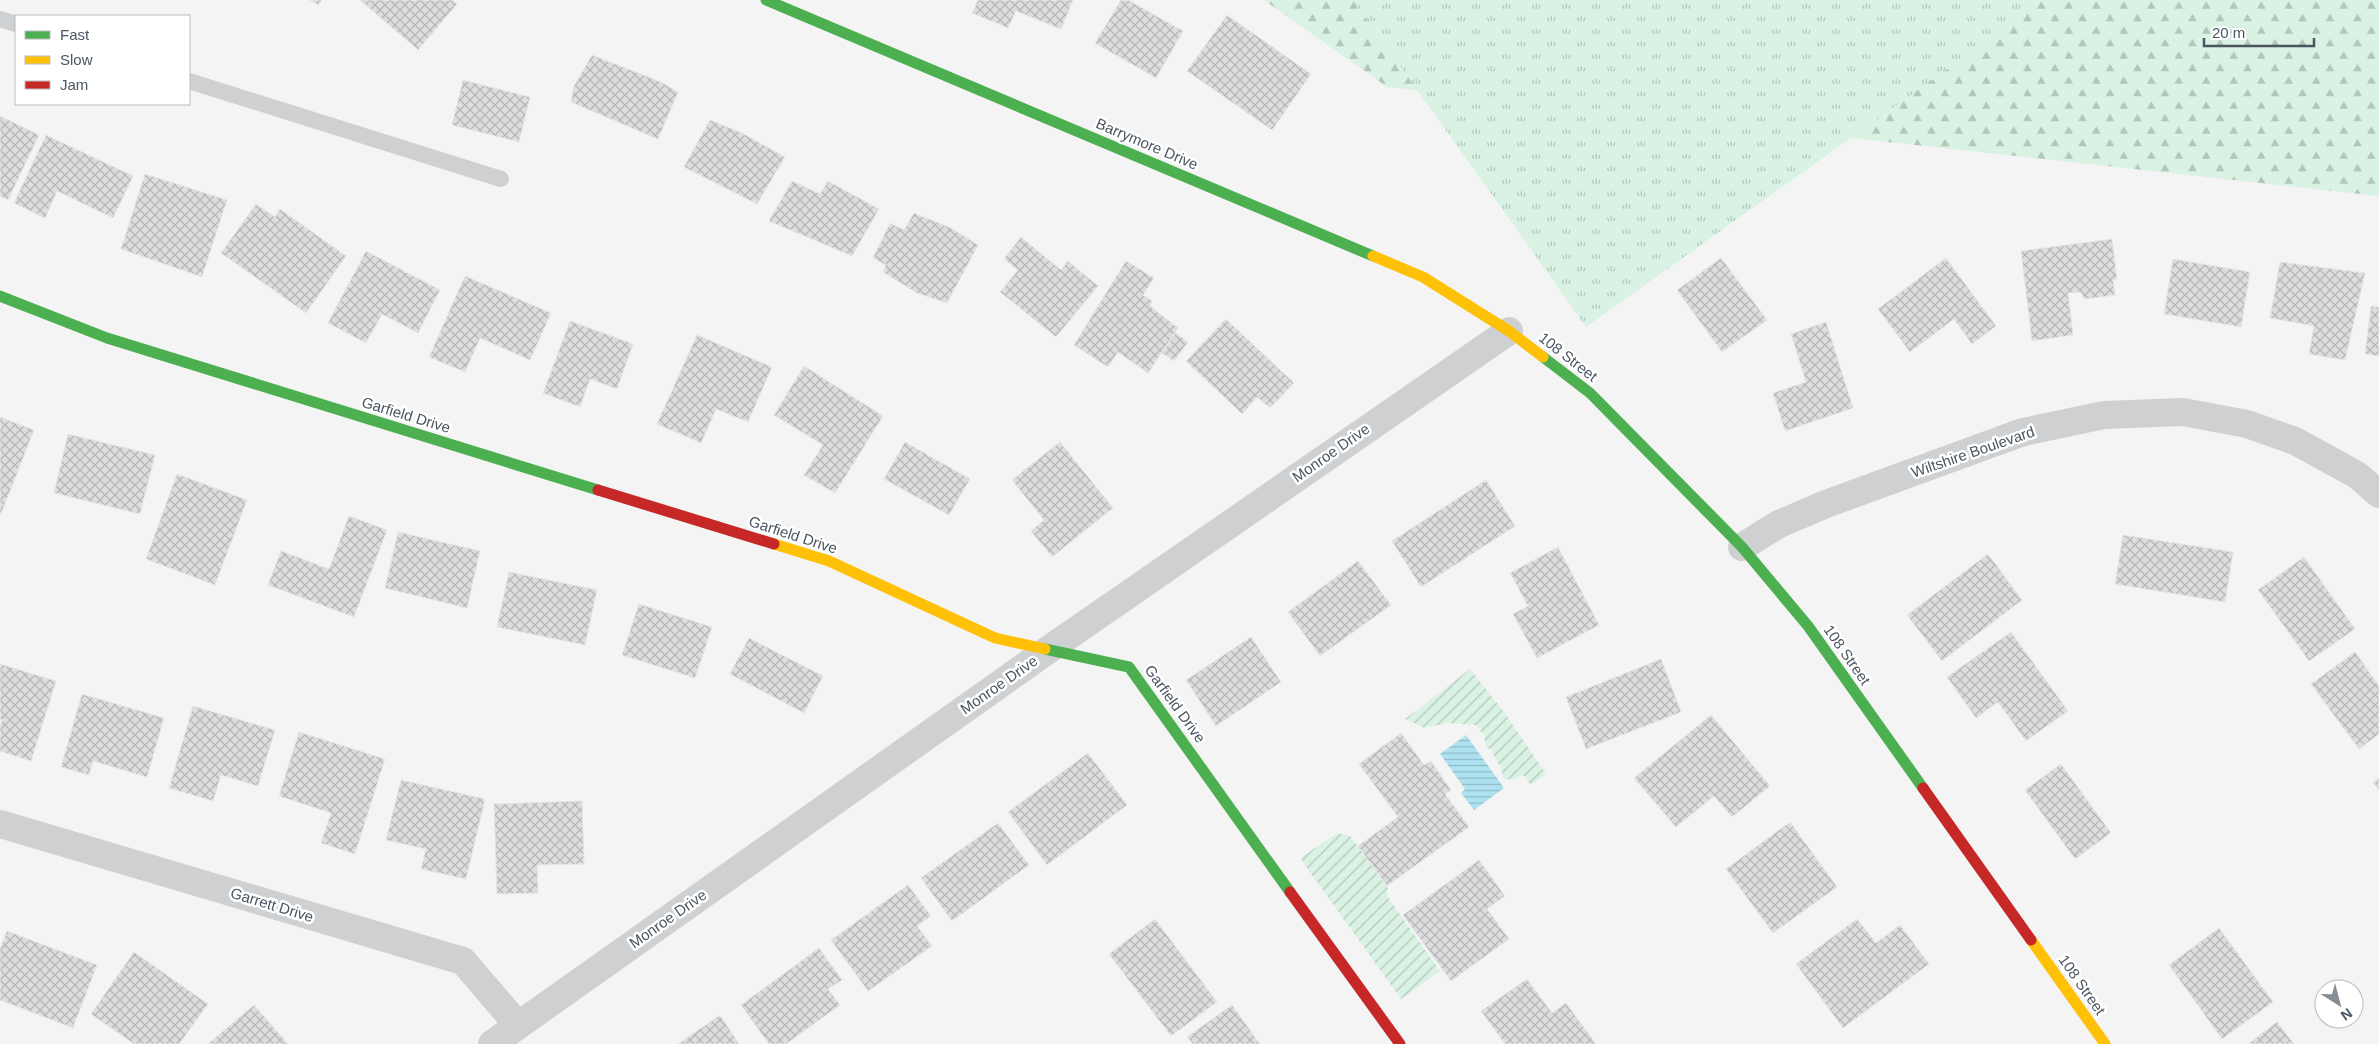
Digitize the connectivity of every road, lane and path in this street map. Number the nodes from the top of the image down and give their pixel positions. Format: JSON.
{"nodes":[{"id":1,"x":766,"y":0,"type":"edge"},
{"id":2,"x":0,"y":19,"type":"edge"},
{"id":3,"x":15,"y":24,"type":"edge"},
{"id":4,"x":190,"y":81,"type":"edge"},
{"id":5,"x":501,"y":179,"type":"dead end"},
{"id":6,"x":0,"y":296,"type":"edge"},
{"id":7,"x":1509,"y":331,"type":"junction"},
{"id":8,"x":2379,"y":494,"type":"edge"},
{"id":9,"x":1742,"y":547,"type":"junction"},
{"id":10,"x":1048,"y":650,"type":"junction"},
{"id":11,"x":0,"y":824,"type":"edge"},
{"id":12,"x":518,"y":1025,"type":"junction"},
{"id":13,"x":492,"y":1044,"type":"edge"},
{"id":14,"x":1400,"y":1044,"type":"edge"},
{"id":15,"x":2105,"y":1044,"type":"edge"}],
"edges":[{"from":1,"to":7,"type":"street","name":"Barrymore Drive"},
{"from":2,"to":3,"type":"lane"},
{"from":4,"to":5,"type":"lane"},
{"from":6,"to":10,"type":"street","name":"Garfield Drive"},
{"from":7,"to":9,"type":"street","name":"108 Street"},
{"from":7,"to":10,"type":"street","name":"Monroe Drive"},
{"from":8,"to":9,"type":"street","name":"Wiltshire Boulevard"},
{"from":9,"to":15,"type":"street","name":"108 Street"},
{"from":10,"to":12,"type":"street","name":"Monroe Drive"},
{"from":10,"to":14,"type":"street","name":"Garfield Drive"},
{"from":11,"to":12,"type":"street","name":"Garrett Drive"},
{"from":12,"to":13,"type":"street","name":"Monroe Drive"}]}
